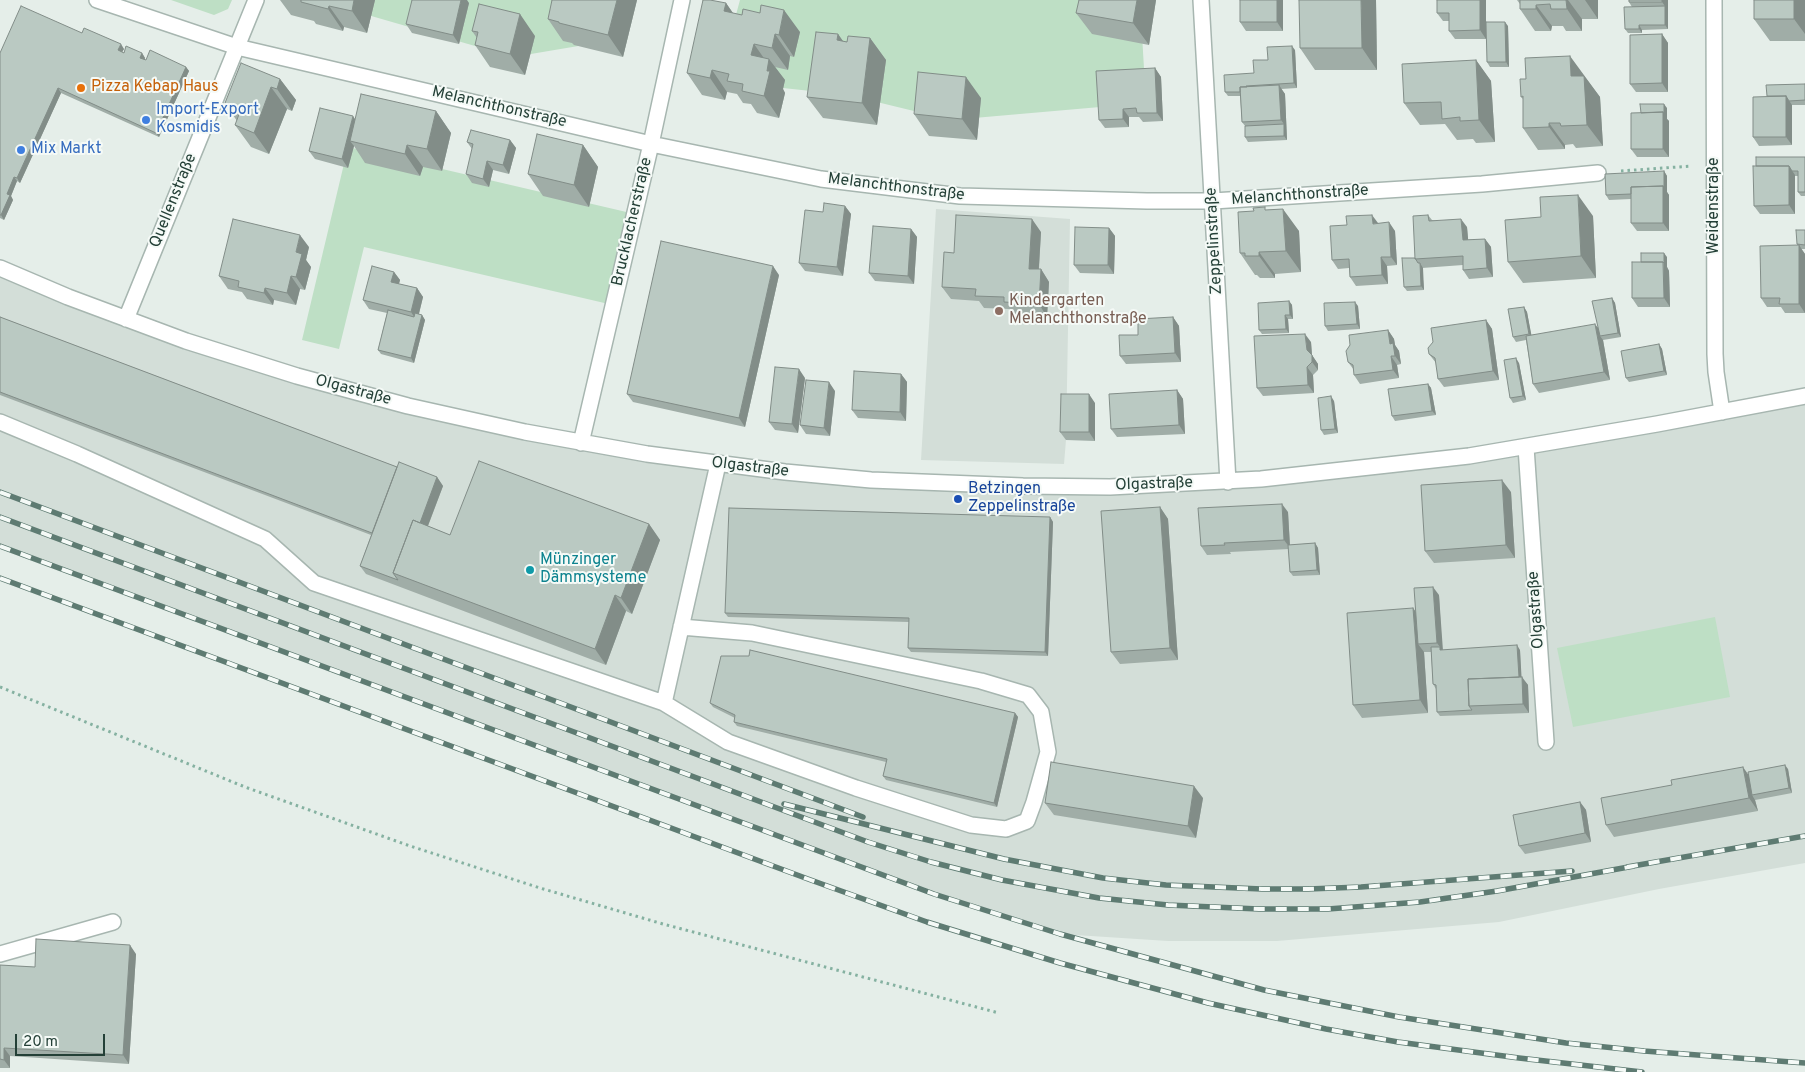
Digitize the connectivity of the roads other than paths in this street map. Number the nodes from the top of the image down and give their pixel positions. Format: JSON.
{"nodes":[{"id":1,"x":97,"y":0,"type":"edge"},
{"id":2,"x":256,"y":0,"type":"edge"},
{"id":3,"x":682,"y":0,"type":"edge"},
{"id":4,"x":1201,"y":0,"type":"edge"},
{"id":5,"x":1714,"y":0,"type":"edge"},
{"id":6,"x":237,"y":47,"type":"junction"},
{"id":7,"x":651,"y":144,"type":"junction"},
{"id":8,"x":1598,"y":173,"type":"road end"},
{"id":9,"x":1213,"y":201,"type":"junction"},
{"id":10,"x":0,"y":268,"type":"edge"},
{"id":11,"x":126,"y":319,"type":"junction"},
{"id":12,"x":1805,"y":396,"type":"edge"},
{"id":13,"x":1722,"y":412,"type":"junction"},
{"id":14,"x":0,"y":422,"type":"edge"},
{"id":15,"x":582,"y":443,"type":"junction"},
{"id":16,"x":1526,"y":447,"type":"junction"},
{"id":17,"x":718,"y":464,"type":"junction"},
{"id":18,"x":1228,"y":482,"type":"junction"},
{"id":19,"x":681,"y":627,"type":"junction"},
{"id":20,"x":664,"y":703,"type":"junction"},
{"id":21,"x":1546,"y":742,"type":"dead end"},
{"id":22,"x":113,"y":922,"type":"dead end"},
{"id":23,"x":0,"y":954,"type":"edge"}],
"edges":[{"from":1,"to":6,"type":"street","name":"Melanchthonstraße"},
{"from":2,"to":6,"type":"street","name":"Quellenstraße"},
{"from":3,"to":7,"type":"street","name":"Brucklacherstraße"},
{"from":4,"to":9,"type":"street","name":"Zeppelinstraße"},
{"from":5,"to":13,"type":"street","name":"Weidenstraße"},
{"from":6,"to":7,"type":"street","name":"Melanchthonstraße"},
{"from":6,"to":11,"type":"street","name":"Quellenstraße"},
{"from":7,"to":9,"type":"street","name":"Melanchthonstraße"},
{"from":7,"to":15,"type":"street","name":"Brucklacherstraße"},
{"from":8,"to":9,"type":"street","name":"Melanchthonstraße"},
{"from":9,"to":18,"type":"street","name":"Zeppelinstraße"},
{"from":10,"to":11,"type":"street","name":"Olgastraße"},
{"from":11,"to":15,"type":"street","name":"Olgastraße"},
{"from":12,"to":13,"type":"street","name":"Olgastraße"},
{"from":13,"to":16,"type":"street","name":"Olgastraße"},
{"from":14,"to":20,"type":"street"},
{"from":15,"to":17,"type":"street","name":"Olgastraße"},
{"from":16,"to":18,"type":"street","name":"Olgastraße"},
{"from":16,"to":21,"type":"street","name":"Olgastraße"},
{"from":17,"to":18,"type":"street","name":"Olgastraße"},
{"from":17,"to":19,"type":"street"},
{"from":19,"to":20,"type":"street"},
{"from":19,"to":20,"type":"street"},
{"from":22,"to":23,"type":"street"}]}
